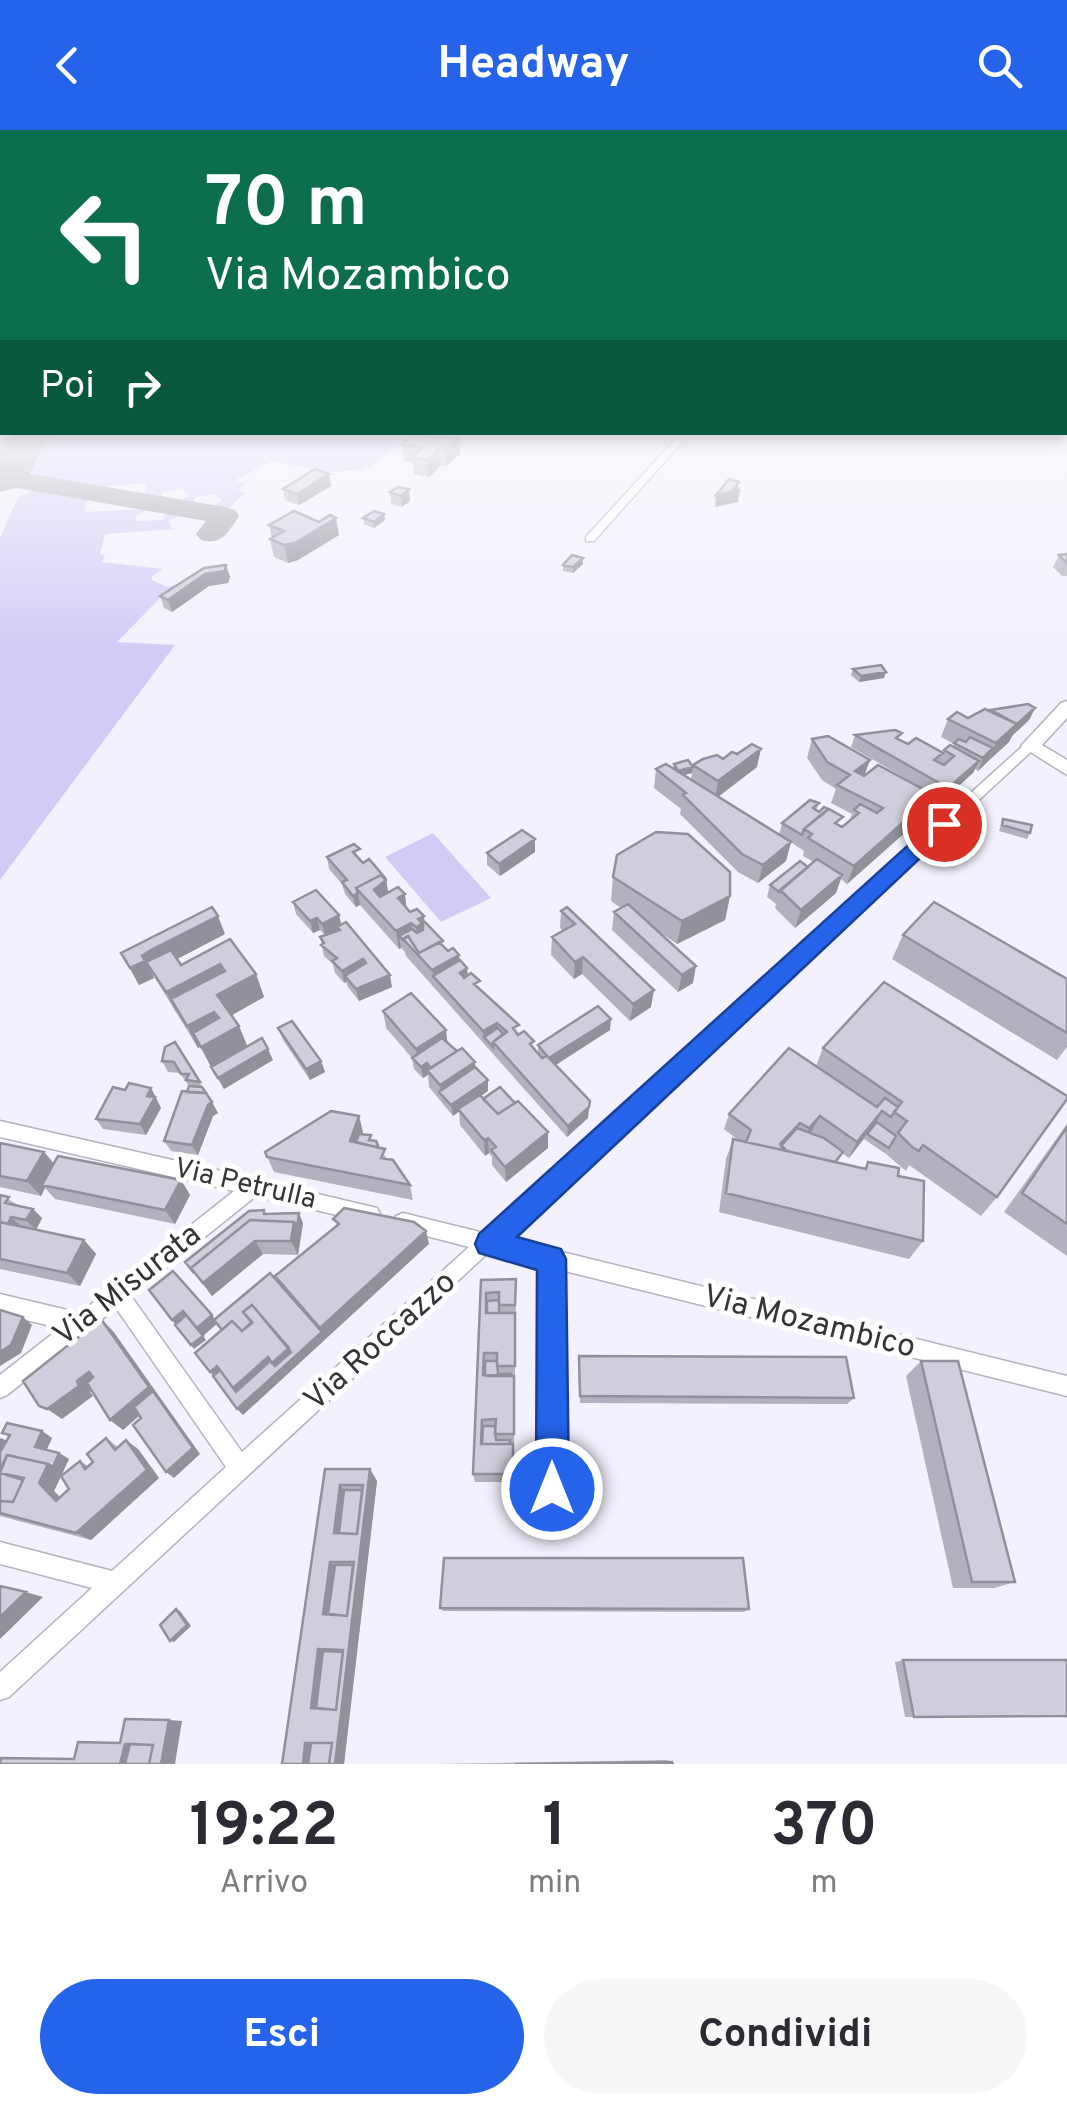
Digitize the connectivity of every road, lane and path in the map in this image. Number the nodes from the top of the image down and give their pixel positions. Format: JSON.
{"nodes":[{"id":1,"x":625,"y":500,"type":"edge"},
{"id":2,"x":590,"y":539,"type":"dead end"},
{"id":3,"x":1067,"y":707,"type":"edge"},
{"id":4,"x":1030,"y":746,"type":"junction"},
{"id":5,"x":1067,"y":769,"type":"edge"},
{"id":6,"x":0,"y":1129,"type":"edge"},
{"id":7,"x":256,"y":1185,"type":"junction"},
{"id":8,"x":489,"y":1244,"type":"junction"},
{"id":9,"x":551,"y":1259,"type":"junction"},
{"id":10,"x":118,"y":1294,"type":"junction"},
{"id":11,"x":0,"y":1304,"type":"edge"},
{"id":12,"x":82,"y":1323,"type":"junction"},
{"id":13,"x":1067,"y":1386,"type":"edge"},
{"id":14,"x":0,"y":1388,"type":"edge"},
{"id":15,"x":241,"y":1469,"type":"junction"},
{"id":16,"x":552,"y":1489,"type":"dead end"},
{"id":17,"x":0,"y":1553,"type":"edge"},
{"id":18,"x":114,"y":1584,"type":"junction"},
{"id":19,"x":0,"y":1688,"type":"edge"}],
"edges":[{"from":1,"to":2,"type":"street"},
{"from":3,"to":4,"type":"street","name":"Via Roccazzo"},
{"from":4,"to":5,"type":"street"},
{"from":4,"to":8,"type":"street","name":"Via Roccazzo"},
{"from":6,"to":7,"type":"street","name":"Via Petrulla"},
{"from":7,"to":8,"type":"street","name":"Via Petrulla"},
{"from":7,"to":10,"type":"street","name":"Via Misurata"},
{"from":8,"to":9,"type":"street","name":"Via Mozambico"},
{"from":8,"to":15,"type":"street","name":"Via Roccazzo"},
{"from":9,"to":13,"type":"street","name":"Via Mozambico"},
{"from":9,"to":16,"type":"street"},
{"from":10,"to":12,"type":"street","name":"Via Misurata"},
{"from":10,"to":15,"type":"street"},
{"from":11,"to":12,"type":"street"},
{"from":12,"to":14,"type":"street","name":"Via Misurata"},
{"from":15,"to":18,"type":"street","name":"Via Roccazzo"},
{"from":17,"to":18,"type":"street"},
{"from":18,"to":19,"type":"street","name":"Via Roccazzo"}]}
